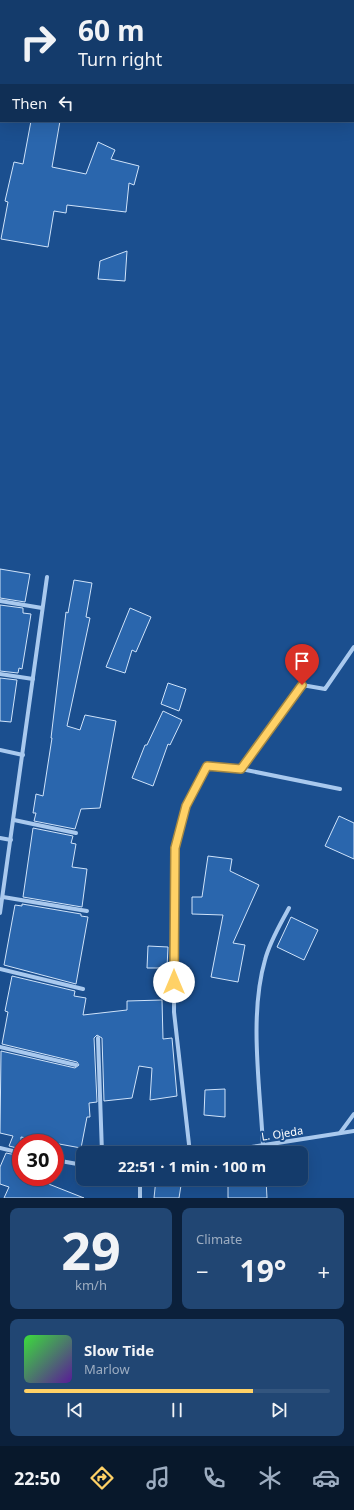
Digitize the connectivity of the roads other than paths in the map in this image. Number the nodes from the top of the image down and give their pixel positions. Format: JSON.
{"nodes":[{"id":1,"x":47,"y":577,"type":"dead end"},
{"id":2,"x":0,"y":601,"type":"edge"},
{"id":3,"x":42,"y":608,"type":"junction"},
{"id":4,"x":354,"y":647,"type":"edge"},
{"id":5,"x":0,"y":674,"type":"edge"},
{"id":6,"x":33,"y":679,"type":"junction"},
{"id":7,"x":0,"y":750,"type":"edge"},
{"id":8,"x":23,"y":755,"type":"junction"},
{"id":9,"x":241,"y":769,"type":"junction"},
{"id":10,"x":340,"y":789,"type":"dead end"},
{"id":11,"x":14,"y":820,"type":"junction"},
{"id":12,"x":76,"y":833,"type":"dead end"},
{"id":13,"x":0,"y":838,"type":"edge"},
{"id":14,"x":11,"y":840,"type":"junction"},
{"id":15,"x":3,"y":897,"type":"junction"},
{"id":16,"x":289,"y":908,"type":"dead end"},
{"id":17,"x":87,"y":911,"type":"dead end"},
{"id":18,"x":0,"y":913,"type":"edge"},
{"id":19,"x":0,"y":969,"type":"edge"},
{"id":20,"x":83,"y":989,"type":"dead end"},
{"id":21,"x":98,"y":1038,"type":"dead end"},
{"id":22,"x":0,"y":1047,"type":"edge"},
{"id":23,"x":76,"y":1065,"type":"dead end"},
{"id":24,"x":354,"y":1114,"type":"edge"},
{"id":25,"x":354,"y":1131,"type":"edge"},
{"id":26,"x":340,"y":1133,"type":"junction"},
{"id":27,"x":263,"y":1144,"type":"junction"},
{"id":28,"x":102,"y":1146,"type":"edge"},
{"id":29,"x":189,"y":1146,"type":"edge"},
{"id":30,"x":252,"y":1146,"type":"edge"},
{"id":31,"x":0,"y":1148,"type":"edge"},
{"id":32,"x":12,"y":1151,"type":"edge"},
{"id":33,"x":64,"y":1162,"type":"edge"},
{"id":34,"x":76,"y":1164,"type":"edge"},
{"id":35,"x":140,"y":1186,"type":"edge"},
{"id":36,"x":140,"y":1198,"type":"edge"}],
"edges":[{"from":1,"to":3,"type":"street"},
{"from":2,"to":3,"type":"street"},
{"from":3,"to":6,"type":"street"},
{"from":4,"to":9,"type":"street"},
{"from":5,"to":6,"type":"street"},
{"from":6,"to":8,"type":"street"},
{"from":7,"to":8,"type":"street"},
{"from":8,"to":11,"type":"street"},
{"from":9,"to":10,"type":"street"},
{"from":9,"to":29,"type":"street"},
{"from":11,"to":12,"type":"street"},
{"from":11,"to":14,"type":"street"},
{"from":13,"to":14,"type":"street"},
{"from":14,"to":15,"type":"street"},
{"from":15,"to":17,"type":"street"},
{"from":15,"to":18,"type":"street"},
{"from":16,"to":27,"type":"street"},
{"from":19,"to":20,"type":"street"},
{"from":21,"to":28,"type":"street"},
{"from":22,"to":23,"type":"street"},
{"from":24,"to":26,"type":"street"},
{"from":25,"to":26,"type":"street","name":"L. Ojeda"},
{"from":26,"to":27,"type":"street","name":"L. Ojeda"},
{"from":27,"to":30,"type":"street","name":"L. Ojeda"},
{"from":31,"to":32,"type":"street"},
{"from":33,"to":34,"type":"street"},
{"from":35,"to":36,"type":"street"}]}
